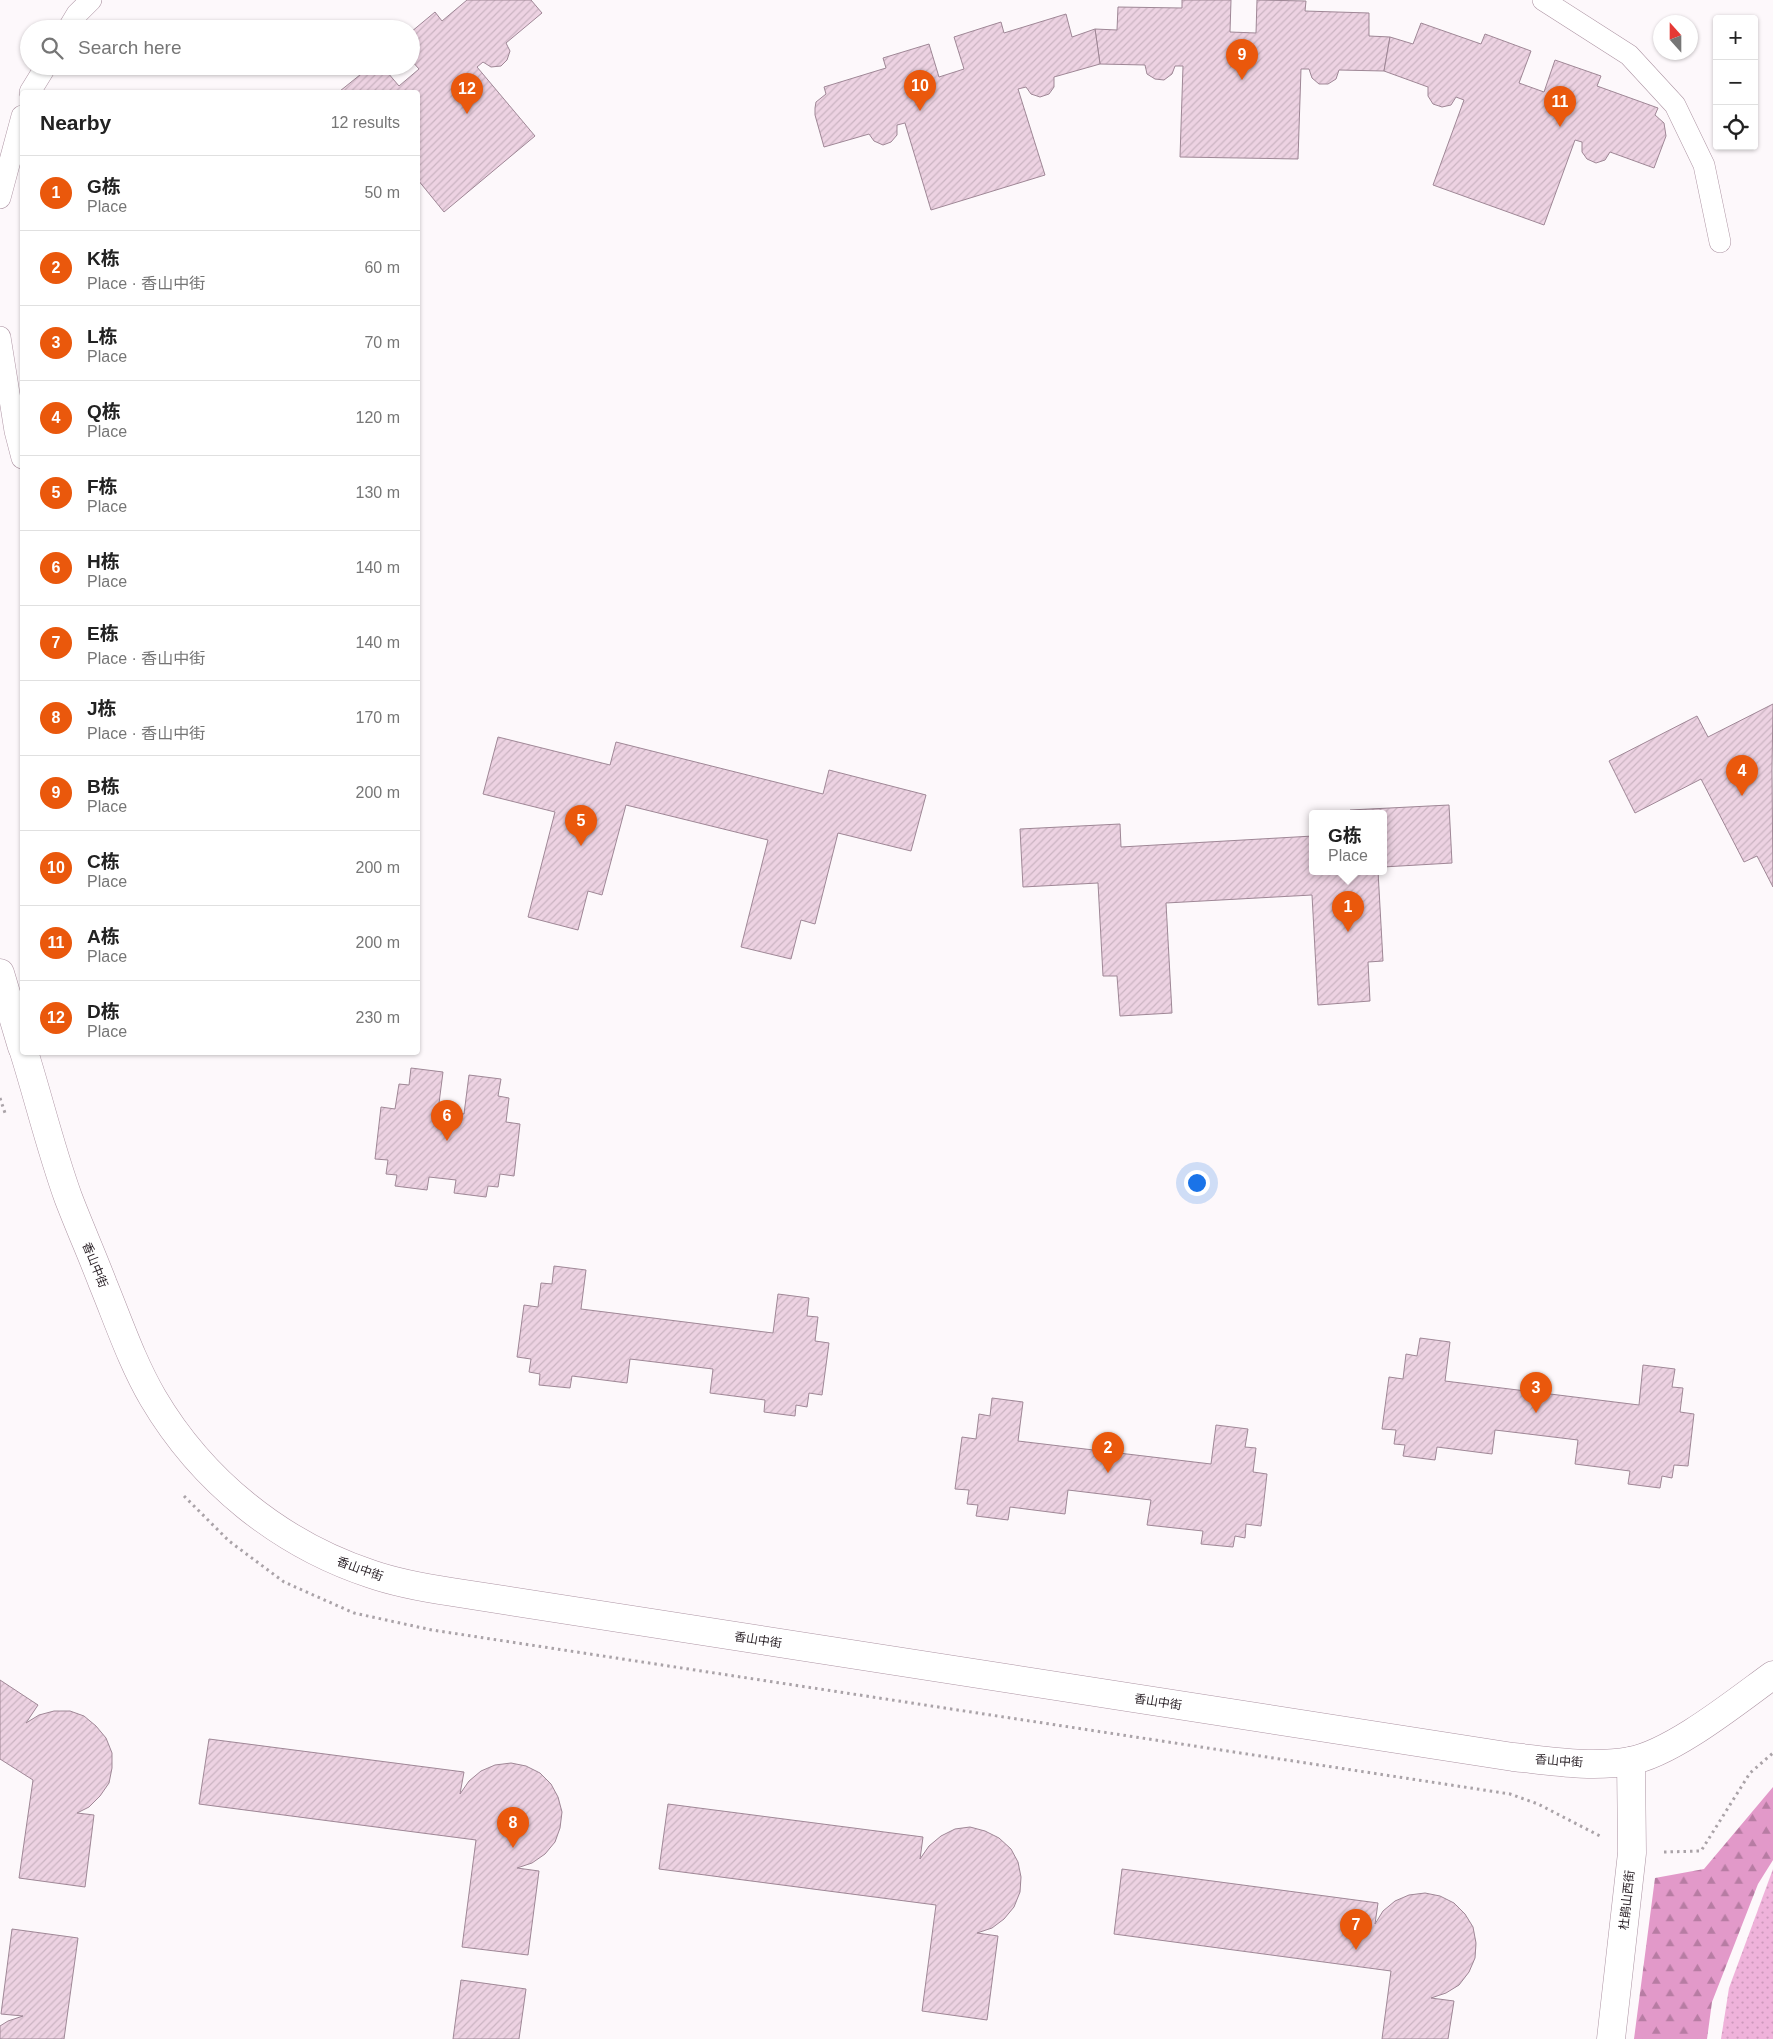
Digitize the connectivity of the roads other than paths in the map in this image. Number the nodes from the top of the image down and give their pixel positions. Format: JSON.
{"nodes":[{"id":1,"x":90,"y":0,"type":"edge"},
{"id":2,"x":1543,"y":0,"type":"edge"},
{"id":3,"x":73,"y":20,"type":"edge"},
{"id":4,"x":40,"y":75,"type":"edge"},
{"id":5,"x":31,"y":90,"type":"edge"},
{"id":6,"x":20,"y":123,"type":"edge"},
{"id":7,"x":0,"y":198,"type":"edge"},
{"id":8,"x":1720,"y":242,"type":"dead end"},
{"id":9,"x":0,"y":337,"type":"edge"},
{"id":10,"x":20,"y":451,"type":"edge"},
{"id":11,"x":0,"y":973,"type":"edge"},
{"id":12,"x":20,"y":1040,"type":"edge"},
{"id":13,"x":25,"y":1055,"type":"edge"},
{"id":14,"x":1773,"y":1675,"type":"edge"},
{"id":15,"x":1631,"y":1761,"type":"junction"},
{"id":16,"x":1611,"y":2039,"type":"edge"}],
"edges":[{"from":1,"to":3,"type":"lane"},
{"from":2,"to":8,"type":"lane"},
{"from":4,"to":5,"type":"lane"},
{"from":6,"to":7,"type":"lane"},
{"from":9,"to":10,"type":"lane"},
{"from":11,"to":12,"type":"street"},
{"from":13,"to":15,"type":"street","name":"香山中街"},
{"from":14,"to":15,"type":"street","name":"香山中街"},
{"from":15,"to":16,"type":"street","name":"杜鹃山西街"}]}
